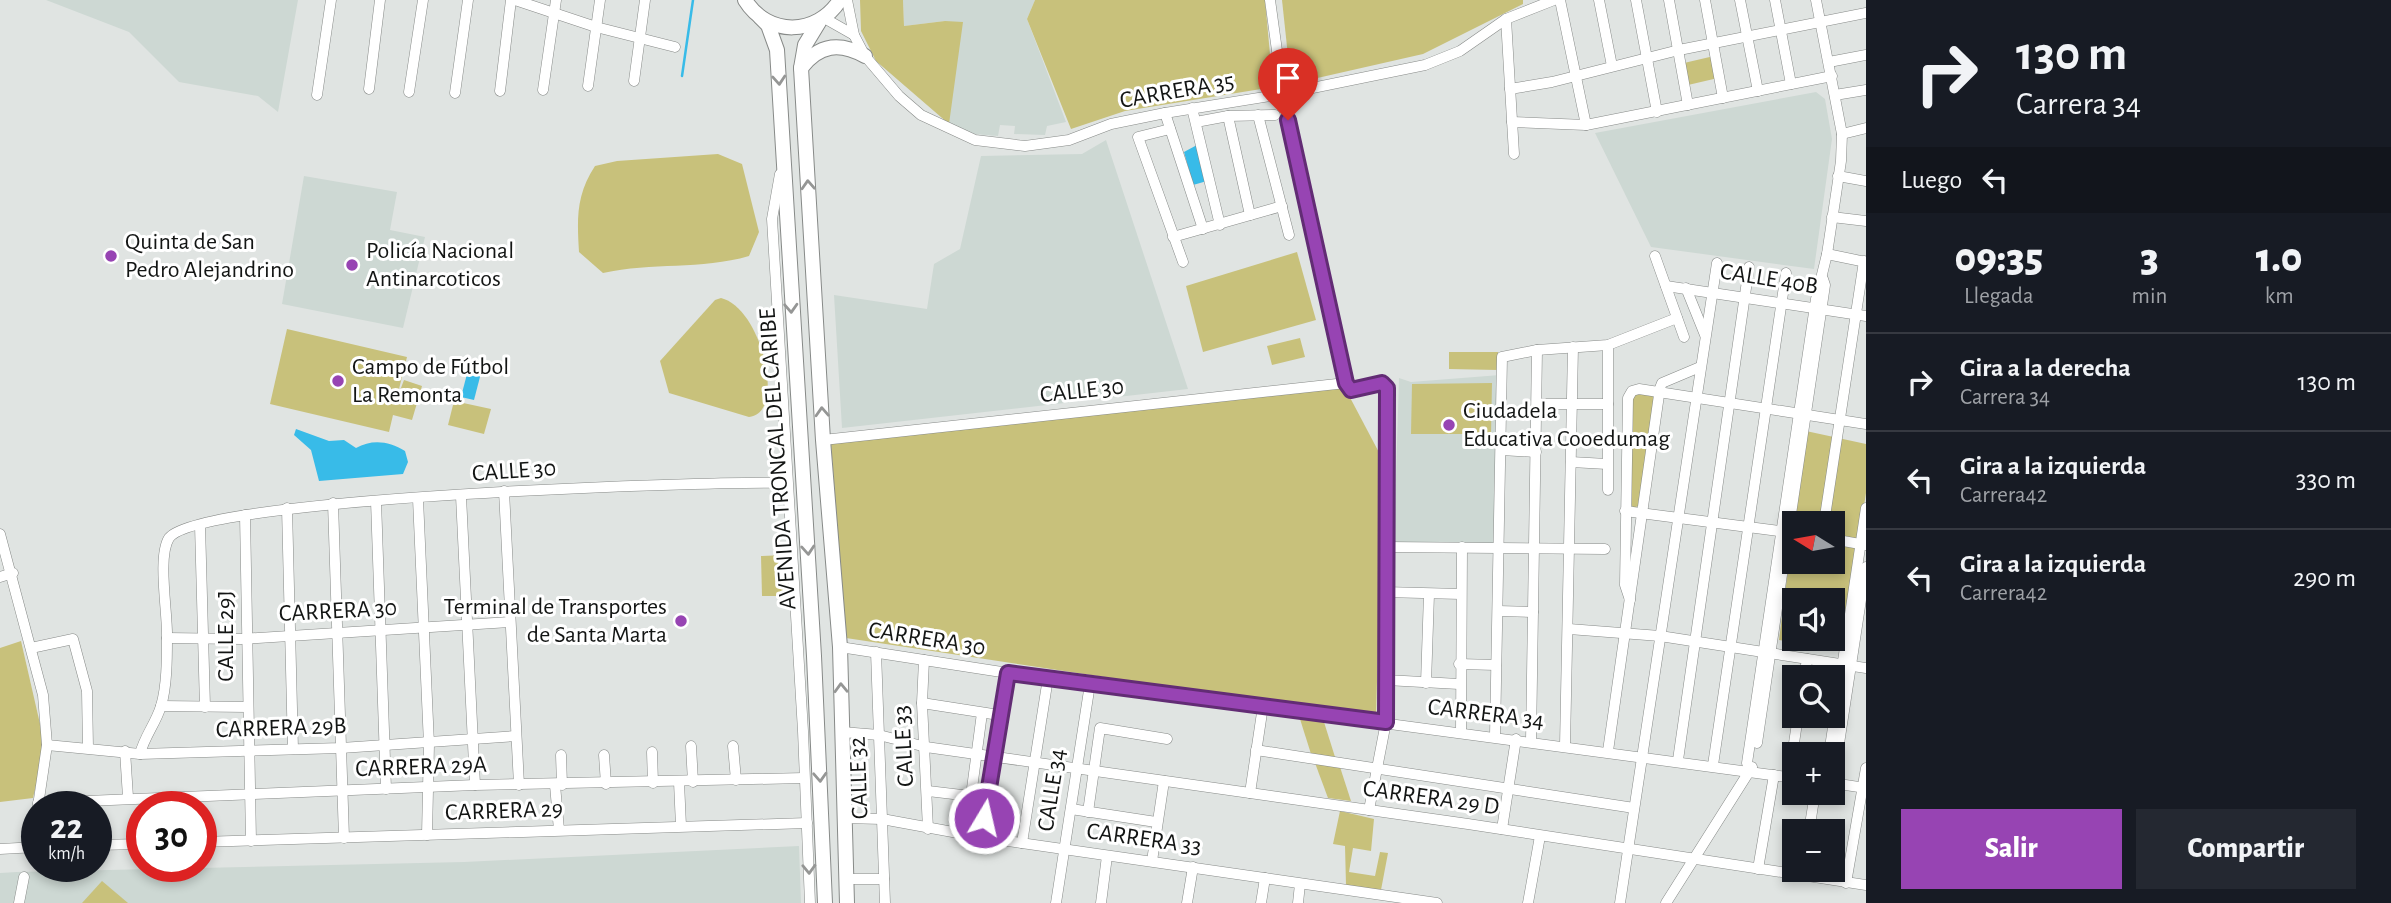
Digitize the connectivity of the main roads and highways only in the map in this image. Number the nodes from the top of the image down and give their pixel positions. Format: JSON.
{"nodes":[{"id":1,"x":745,"y":0,"type":"edge"},
{"id":2,"x":840,"y":0,"type":"edge"},
{"id":3,"x":760,"y":17,"type":"junction"},
{"id":4,"x":821,"y":20,"type":"junction"},
{"id":5,"x":865,"y":56,"type":"road end"},
{"id":6,"x":801,"y":68,"type":"junction"},
{"id":7,"x":825,"y":903,"type":"edge"},
{"id":8,"x":847,"y":903,"type":"edge"}],
"edges":[{"from":1,"to":3,"type":"highway","name":"AVENIDA TRONCAL DEL CARIBE"},
{"from":2,"to":4,"type":"highway","name":"AVENIDA TRONCAL DEL CARIBE"},
{"from":3,"to":4,"type":"highway"},
{"from":3,"to":7,"type":"highway","name":"AVENIDA TRONCAL DEL CARIBE","one_way":true},
{"from":4,"to":6,"type":"highway","name":"AVENIDA TRONCAL DEL CARIBE"},
{"from":5,"to":6,"type":"highway"},
{"from":8,"to":6,"type":"highway","name":"AVENIDA TRONCAL DEL CARIBE","one_way":true}]}
